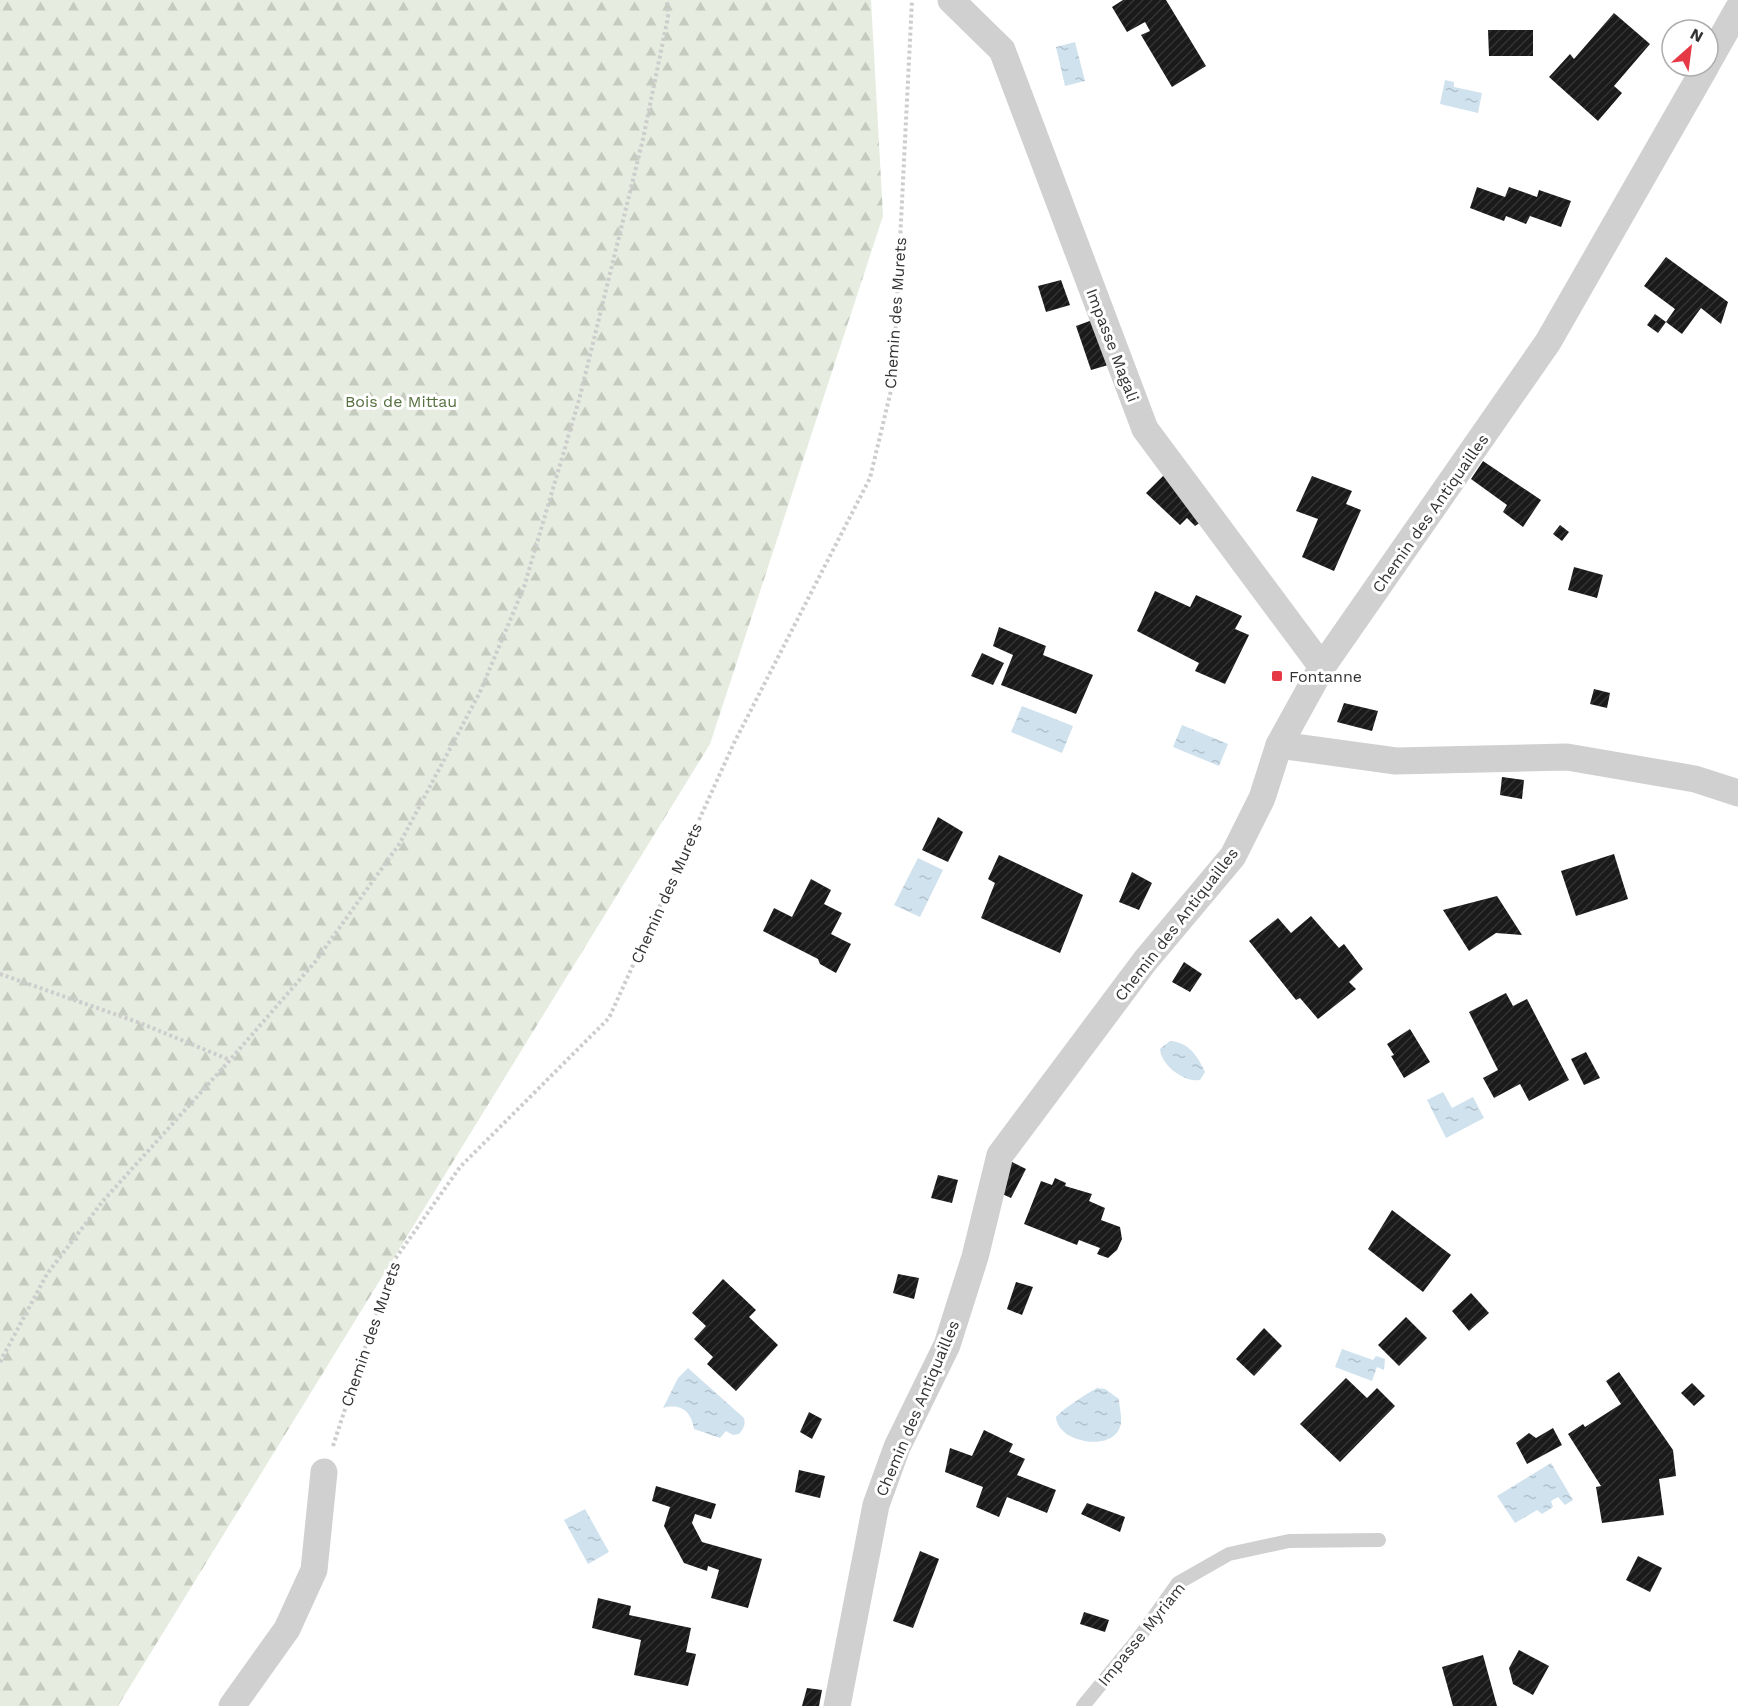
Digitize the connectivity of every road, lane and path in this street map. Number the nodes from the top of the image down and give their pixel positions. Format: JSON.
{"nodes":[{"id":1,"x":667,"y":0,"type":"edge"},
{"id":2,"x":912,"y":0,"type":"edge"},
{"id":3,"x":951,"y":0,"type":"edge"},
{"id":4,"x":1738,"y":9,"type":"edge"},
{"id":5,"x":1720,"y":41,"type":"edge"},
{"id":6,"x":1699,"y":78,"type":"edge"},
{"id":7,"x":1322,"y":667,"type":"junction"},
{"id":8,"x":1279,"y":745,"type":"junction"},
{"id":9,"x":1738,"y":793,"type":"edge"},
{"id":10,"x":0,"y":974,"type":"edge"},
{"id":11,"x":230,"y":1060,"type":"junction"},
{"id":12,"x":0,"y":1362,"type":"edge"},
{"id":13,"x":324,"y":1472,"type":"joint"},
{"id":14,"x":1379,"y":1540,"type":"dead end"},
{"id":15,"x":232,"y":1706,"type":"edge"},
{"id":16,"x":837,"y":1706,"type":"edge"},
{"id":17,"x":1083,"y":1706,"type":"edge"}],
"edges":[{"from":1,"to":11,"type":"path"},
{"from":2,"to":13,"type":"path","name":"Chemin des Murets"},
{"from":3,"to":7,"type":"street","name":"Impasse Magali"},
{"from":4,"to":5,"type":"street"},
{"from":6,"to":7,"type":"street","name":"Chemin des Antiquailles"},
{"from":7,"to":8,"type":"street","name":"Chemin des Antiquailles"},
{"from":8,"to":9,"type":"street"},
{"from":8,"to":16,"type":"street","name":"Chemin des Antiquailles"},
{"from":10,"to":11,"type":"path"},
{"from":11,"to":12,"type":"path"},
{"from":13,"to":15,"type":"street"},
{"from":14,"to":17,"type":"lane","name":"Impasse Myriam"}]}
